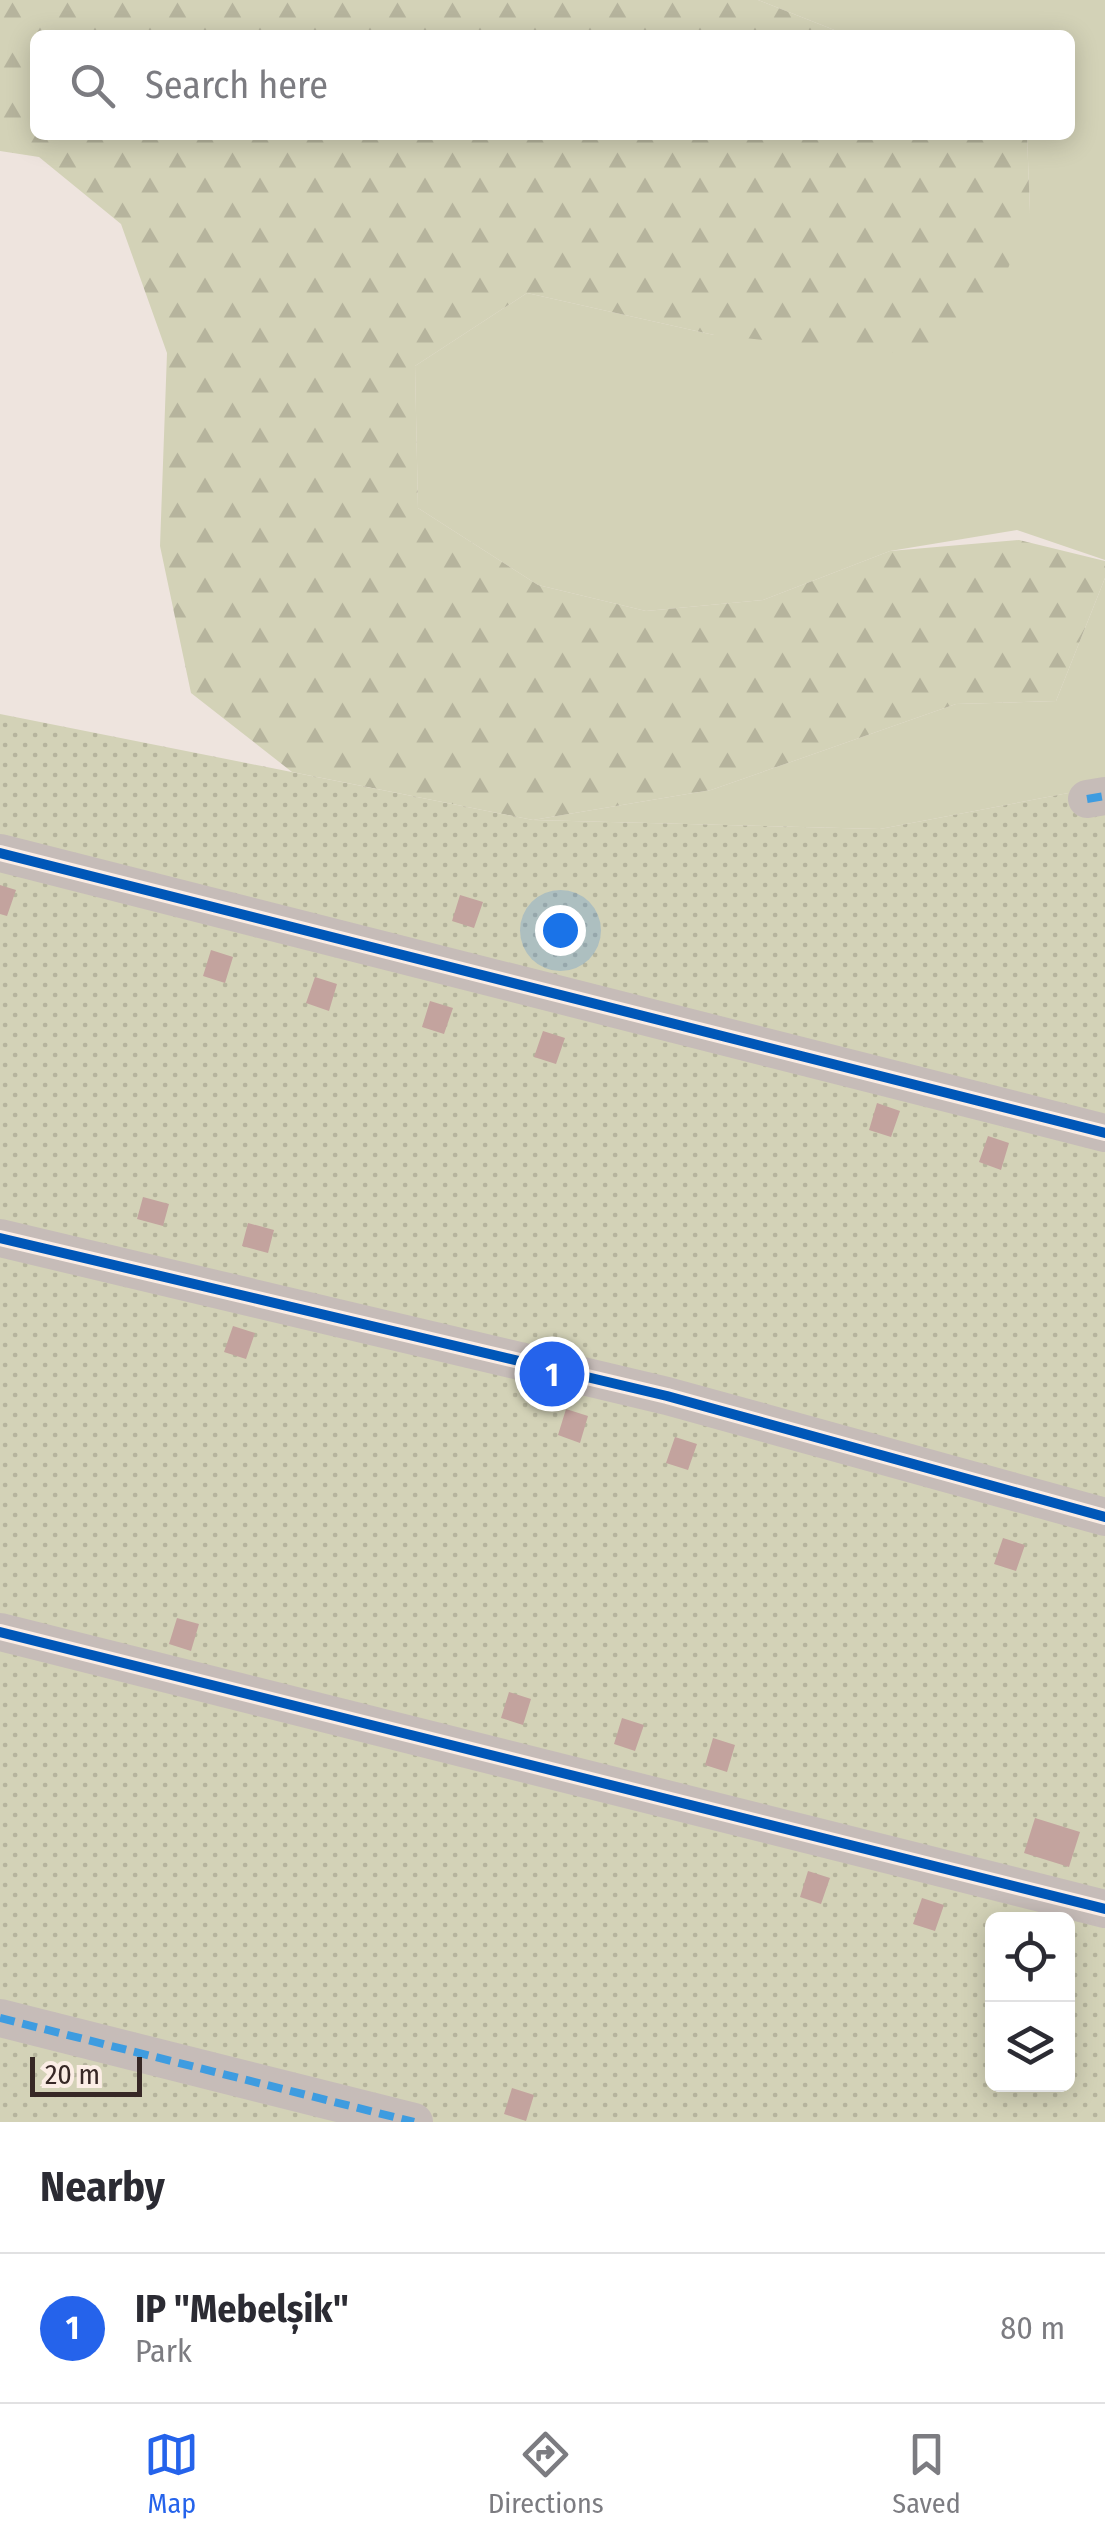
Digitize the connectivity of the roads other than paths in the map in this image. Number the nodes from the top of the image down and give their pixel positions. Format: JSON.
{"nodes":[{"id":1,"x":0,"y":853,"type":"edge"},
{"id":2,"x":1105,"y":1133,"type":"edge"},
{"id":3,"x":0,"y":1238,"type":"edge"},
{"id":4,"x":1105,"y":1517,"type":"edge"},
{"id":5,"x":0,"y":1632,"type":"edge"},
{"id":6,"x":1105,"y":1909,"type":"edge"},
{"id":7,"x":0,"y":2018,"type":"edge"},
{"id":8,"x":414,"y":2122,"type":"edge"}],
"edges":[{"from":1,"to":2,"type":"street"},
{"from":3,"to":4,"type":"street"},
{"from":5,"to":6,"type":"street"},
{"from":7,"to":8,"type":"street"}]}
